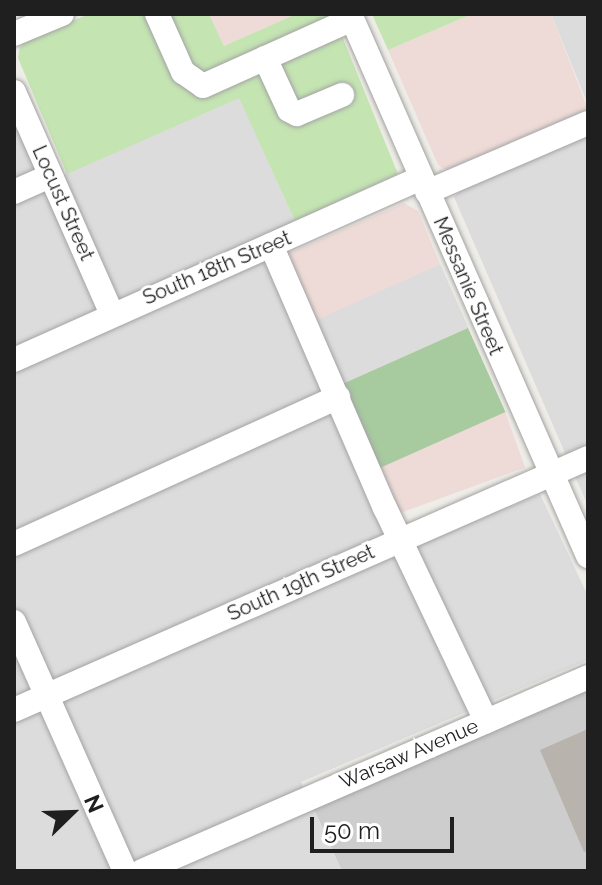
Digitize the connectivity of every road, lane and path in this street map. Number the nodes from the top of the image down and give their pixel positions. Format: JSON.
{"nodes":[{"id":1,"x":62,"y":14,"type":"edge"},
{"id":2,"x":157,"y":14,"type":"edge"},
{"id":3,"x":351,"y":16,"type":"edge"},
{"id":4,"x":14,"y":34,"type":"edge"},
{"id":5,"x":265,"y":58,"type":"junction"},
{"id":6,"x":14,"y":92,"type":"edge"},
{"id":7,"x":342,"y":95,"type":"dead end"},
{"id":8,"x":588,"y":123,"type":"edge"},
{"id":9,"x":50,"y":176,"type":"junction"},
{"id":10,"x":424,"y":185,"type":"junction"},
{"id":11,"x":14,"y":192,"type":"edge"},
{"id":12,"x":271,"y":245,"type":"junction"},
{"id":13,"x":112,"y":314,"type":"junction"},
{"id":14,"x":14,"y":360,"type":"edge"},
{"id":15,"x":338,"y":397,"type":"junction"},
{"id":16,"x":588,"y":458,"type":"edge"},
{"id":17,"x":551,"y":474,"type":"junction"},
{"id":18,"x":403,"y":539,"type":"junction"},
{"id":19,"x":14,"y":544,"type":"edge"},
{"id":20,"x":588,"y":556,"type":"edge"},
{"id":21,"x":14,"y":622,"type":"edge"},
{"id":22,"x":588,"y":677,"type":"edge"},
{"id":23,"x":48,"y":695,"type":"junction"},
{"id":24,"x":14,"y":710,"type":"edge"},
{"id":25,"x":486,"y":721,"type":"junction"},
{"id":26,"x":125,"y":871,"type":"edge"},
{"id":27,"x":142,"y":871,"type":"edge"}],
"edges":[{"from":1,"to":4,"type":"street"},
{"from":2,"to":5,"type":"street"},
{"from":3,"to":5,"type":"street"},
{"from":3,"to":10,"type":"street","name":"Messanie Street"},
{"from":5,"to":7,"type":"street"},
{"from":6,"to":9,"type":"street","name":"Locust Street"},
{"from":8,"to":10,"type":"street","name":"South 18th Street"},
{"from":9,"to":11,"type":"street"},
{"from":9,"to":13,"type":"street","name":"Locust Street"},
{"from":10,"to":12,"type":"street","name":"South 18th Street"},
{"from":10,"to":17,"type":"street","name":"Messanie Street"},
{"from":12,"to":13,"type":"street","name":"South 18th Street"},
{"from":12,"to":15,"type":"street"},
{"from":13,"to":14,"type":"street","name":"South 18th Street"},
{"from":15,"to":18,"type":"street"},
{"from":15,"to":19,"type":"street"},
{"from":16,"to":17,"type":"street","name":"South 19th Street"},
{"from":17,"to":18,"type":"street","name":"South 19th Street"},
{"from":17,"to":20,"type":"street","name":"Messanie Street"},
{"from":18,"to":23,"type":"street","name":"South 19th Street"},
{"from":18,"to":25,"type":"street"},
{"from":21,"to":23,"type":"street"},
{"from":22,"to":25,"type":"street","name":"Warsaw Avenue"},
{"from":23,"to":24,"type":"street","name":"South 19th Street"},
{"from":23,"to":26,"type":"street"},
{"from":25,"to":27,"type":"street","name":"Warsaw Avenue"}]}
